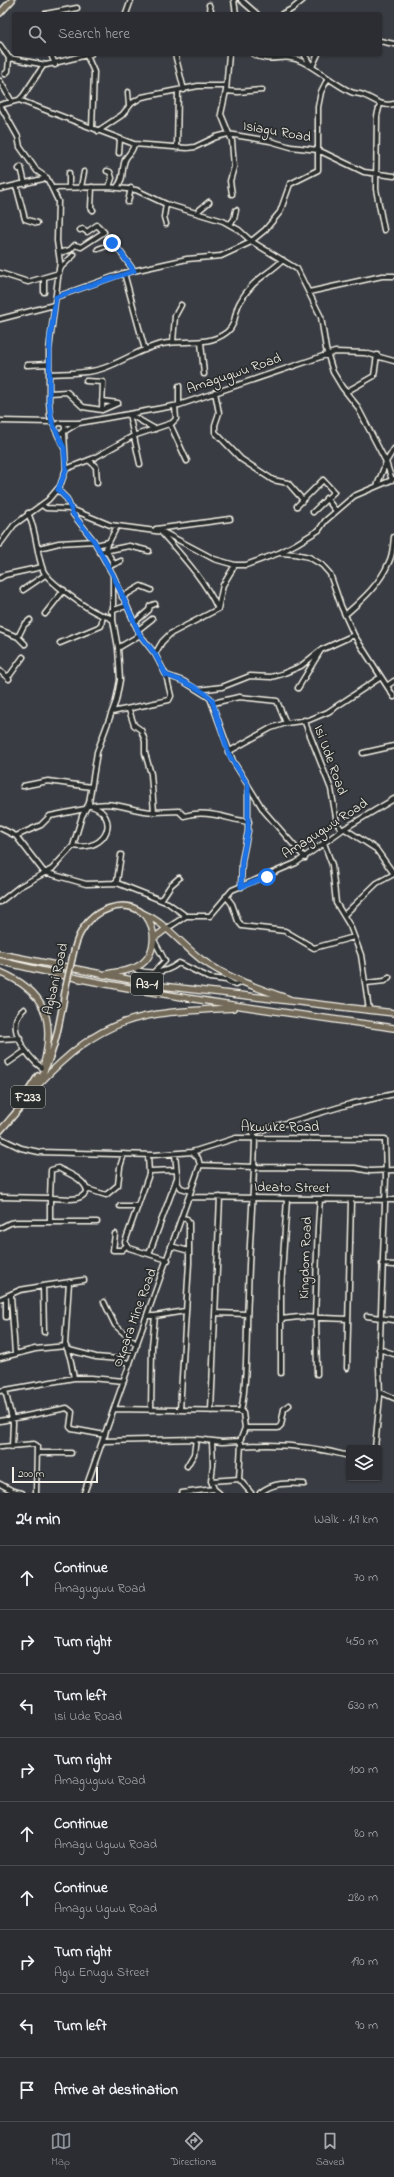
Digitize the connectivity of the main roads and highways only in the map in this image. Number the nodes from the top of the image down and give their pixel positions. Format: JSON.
{"nodes":[{"id":1,"x":12,"y":0,"type":"edge"},
{"id":2,"x":0,"y":13,"type":"edge"},
{"id":3,"x":144,"y":914,"type":"junction"},
{"id":4,"x":166,"y":929,"type":"junction"},
{"id":5,"x":154,"y":939,"type":"junction"},
{"id":6,"x":0,"y":954,"type":"edge"},
{"id":7,"x":0,"y":961,"type":"edge"},
{"id":8,"x":0,"y":972,"type":"edge"},
{"id":9,"x":102,"y":976,"type":"junction"},
{"id":10,"x":295,"y":1001,"type":"junction"},
{"id":11,"x":240,"y":1007,"type":"junction"},
{"id":12,"x":394,"y":1013,"type":"edge"},
{"id":13,"x":394,"y":1028,"type":"edge"},
{"id":14,"x":49,"y":1059,"type":"junction"},
{"id":15,"x":43,"y":1066,"type":"junction"},
{"id":16,"x":36,"y":1087,"type":"junction"},
{"id":17,"x":0,"y":1128,"type":"edge"},
{"id":18,"x":0,"y":1131,"type":"edge"}],
"edges":[{"from":1,"to":2,"type":"main road"},
{"from":3,"to":4,"type":"highway"},
{"from":3,"to":5,"type":"highway"},
{"from":3,"to":14,"type":"main road","name":"Agbani Road","bridge":true},
{"from":4,"to":5,"type":"highway"},
{"from":4,"to":10,"type":"highway"},
{"from":5,"to":9,"type":"highway"},
{"from":6,"to":9,"type":"highway","number":"A3-1"},
{"from":7,"to":11,"type":"highway","number":"A3-1"},
{"from":8,"to":15,"type":"highway"},
{"from":9,"to":10,"type":"highway","number":"A3-1"},
{"from":10,"to":12,"type":"highway","number":"A3-1"},
{"from":11,"to":13,"type":"highway","number":"A3-1"},
{"from":11,"to":16,"type":"highway"},
{"from":14,"to":15,"type":"main road","number":"F233"},
{"from":14,"to":16,"type":"main road","name":"Agbani Road","number":"F233"},
{"from":15,"to":17,"type":"main road","number":"F233"},
{"from":16,"to":18,"type":"main road","name":"Agbani Road","number":"F233"}]}
